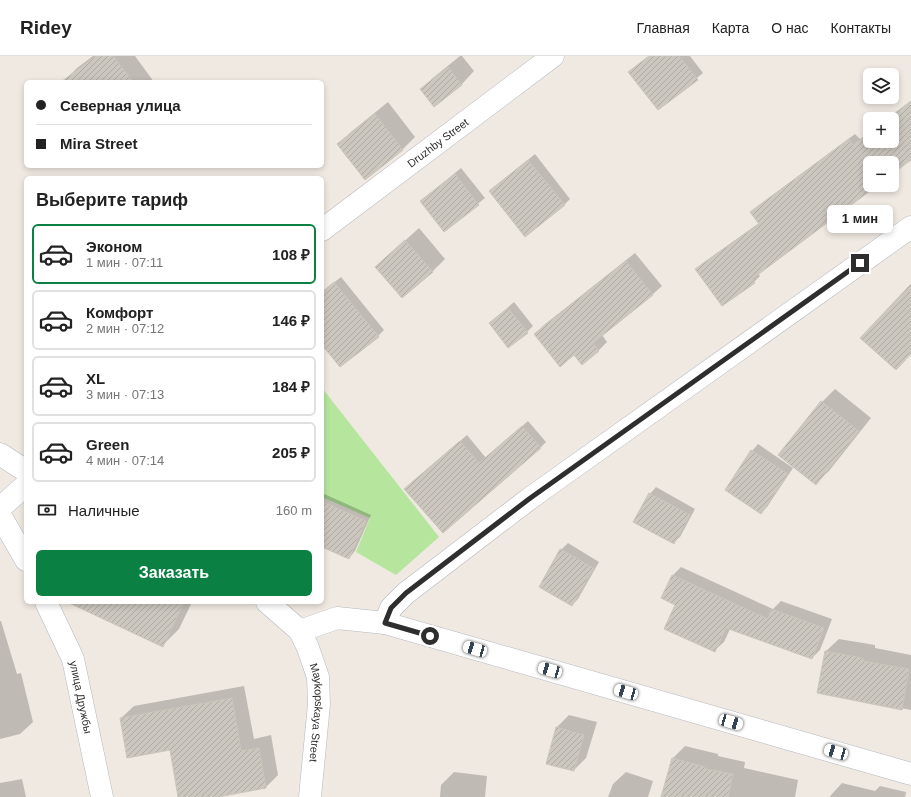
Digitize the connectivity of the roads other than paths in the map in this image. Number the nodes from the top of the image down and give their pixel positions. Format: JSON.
{"nodes":[{"id":1,"x":553,"y":56,"type":"edge"},
{"id":2,"x":911,"y":226,"type":"edge"},
{"id":3,"x":324,"y":228,"type":"edge"},
{"id":4,"x":0,"y":454,"type":"edge"},
{"id":5,"x":24,"y":470,"type":"edge"},
{"id":6,"x":24,"y":487,"type":"edge"},
{"id":7,"x":0,"y":508,"type":"edge"},
{"id":8,"x":0,"y":515,"type":"edge"},
{"id":9,"x":24,"y":557,"type":"edge"},
{"id":10,"x":47,"y":604,"type":"edge"},
{"id":11,"x":269,"y":604,"type":"edge"},
{"id":12,"x":385,"y":623,"type":"junction"},
{"id":13,"x":300,"y":631,"type":"junction"},
{"id":14,"x":911,"y":774,"type":"edge"},
{"id":15,"x":102,"y":797,"type":"edge"},
{"id":16,"x":310,"y":797,"type":"edge"}],
"edges":[{"from":1,"to":3,"type":"street","name":"Druzhby Street"},
{"from":2,"to":12,"type":"street"},
{"from":4,"to":5,"type":"street"},
{"from":6,"to":7,"type":"street"},
{"from":8,"to":9,"type":"street"},
{"from":10,"to":15,"type":"street","name":"улица Дружбы"},
{"from":11,"to":13,"type":"street"},
{"from":12,"to":13,"type":"street"},
{"from":12,"to":14,"type":"street"},
{"from":13,"to":16,"type":"street","name":"Maykopskaya Street"}]}
